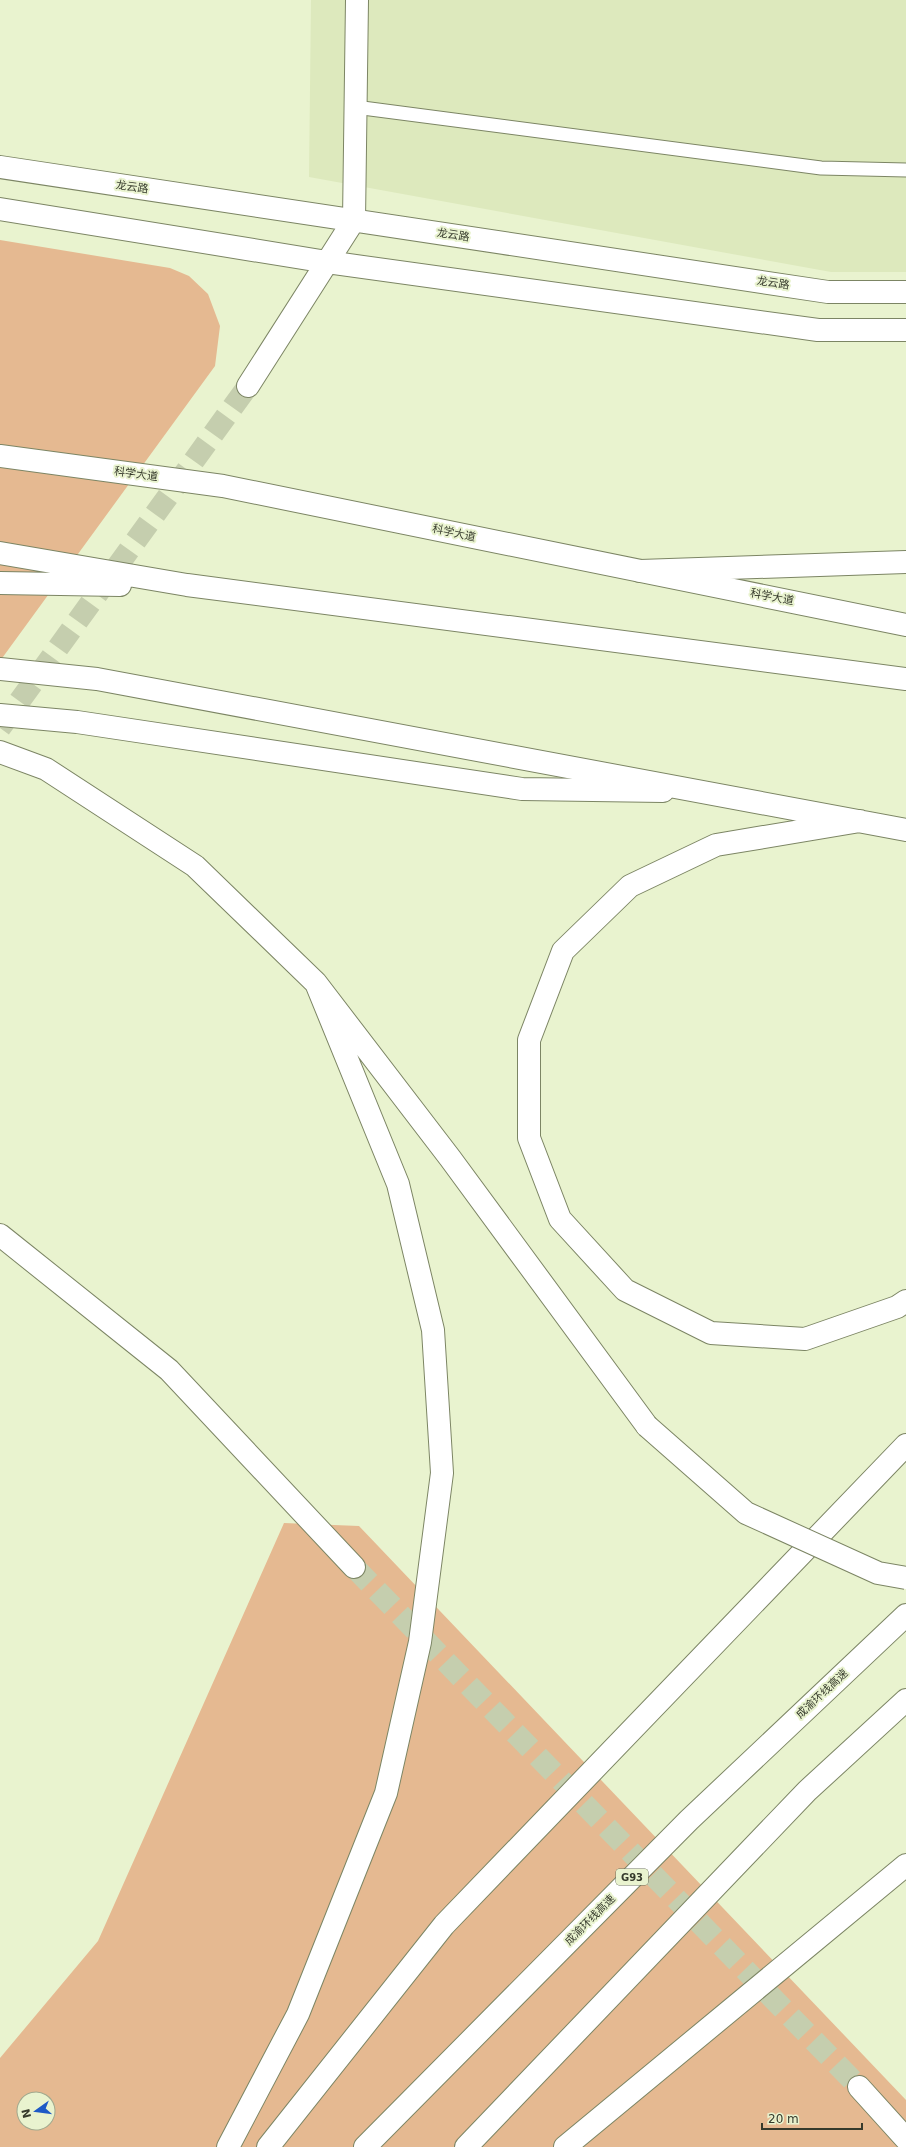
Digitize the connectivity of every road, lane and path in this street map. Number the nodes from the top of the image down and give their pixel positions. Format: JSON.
{"nodes":[{"id":1,"x":357,"y":0,"type":"edge"},
{"id":2,"x":355,"y":107,"type":"junction"},
{"id":3,"x":0,"y":167,"type":"edge"},
{"id":4,"x":906,"y":170,"type":"edge"},
{"id":5,"x":0,"y":209,"type":"edge"},
{"id":6,"x":354,"y":220,"type":"junction"},
{"id":7,"x":327,"y":262,"type":"junction"},
{"id":8,"x":906,"y":292,"type":"edge"},
{"id":9,"x":906,"y":330,"type":"edge"},
{"id":10,"x":248,"y":386,"type":"tunnel mouth"},
{"id":11,"x":0,"y":456,"type":"edge"},
{"id":12,"x":0,"y":553,"type":"edge"},
{"id":13,"x":906,"y":562,"type":"edge"},
{"id":14,"x":640,"y":571,"type":"junction"},
{"id":15,"x":0,"y":583,"type":"edge"},
{"id":16,"x":187,"y":586,"type":"junction"},
{"id":17,"x":906,"y":625,"type":"edge"},
{"id":18,"x":0,"y":669,"type":"edge"},
{"id":19,"x":906,"y":678,"type":"edge"},
{"id":20,"x":0,"y":715,"type":"edge"},
{"id":21,"x":0,"y":752,"type":"edge"},
{"id":22,"x":698,"y":791,"type":"junction"},
{"id":23,"x":860,"y":821,"type":"junction"},
{"id":24,"x":906,"y":830,"type":"edge"},
{"id":25,"x":316,"y":983,"type":"junction"},
{"id":26,"x":0,"y":1235,"type":"edge"},
{"id":27,"x":906,"y":1301,"type":"edge"},
{"id":28,"x":906,"y":1445,"type":"edge"},
{"id":29,"x":354,"y":1566,"type":"tunnel mouth"},
{"id":30,"x":906,"y":1578,"type":"edge"},
{"id":31,"x":906,"y":1614,"type":"edge"},
{"id":32,"x":906,"y":1700,"type":"edge"},
{"id":33,"x":906,"y":1865,"type":"edge"},
{"id":34,"x":859,"y":2086,"type":"tunnel mouth"},
{"id":35,"x":906,"y":2139,"type":"edge"},
{"id":36,"x":228,"y":2147,"type":"edge"},
{"id":37,"x":268,"y":2147,"type":"edge"},
{"id":38,"x":366,"y":2147,"type":"edge"},
{"id":39,"x":466,"y":2147,"type":"edge"},
{"id":40,"x":565,"y":2147,"type":"edge"}],
"edges":[{"from":1,"to":2,"type":"main road"},
{"from":2,"to":4,"type":"lane"},
{"from":2,"to":6,"type":"main road"},
{"from":3,"to":6,"type":"main road","name":"龙云路"},
{"from":5,"to":7,"type":"main road"},
{"from":6,"to":7,"type":"main road"},
{"from":6,"to":8,"type":"main road","name":"龙云路"},
{"from":7,"to":9,"type":"main road"},
{"from":7,"to":10,"type":"main road"},
{"from":11,"to":14,"type":"main road","name":"科学大道"},
{"from":12,"to":16,"type":"main road"},
{"from":13,"to":14,"type":"main road"},
{"from":14,"to":17,"type":"main road","name":"科学大道"},
{"from":15,"to":16,"type":"main road"},
{"from":16,"to":19,"type":"main road"},
{"from":18,"to":22,"type":"main road"},
{"from":20,"to":22,"type":"main road"},
{"from":21,"to":25,"type":"main road"},
{"from":22,"to":23,"type":"main road"},
{"from":23,"to":24,"type":"main road"},
{"from":23,"to":27,"type":"main road"},
{"from":25,"to":30,"type":"main road","bridge":true},
{"from":25,"to":36,"type":"main road"},
{"from":26,"to":29,"type":"main road"},
{"from":28,"to":37,"type":"main road"},
{"from":31,"to":38,"type":"main road","name":"成渝环线高速","number":"G93"},
{"from":32,"to":39,"type":"main road"},
{"from":33,"to":40,"type":"main road"},
{"from":34,"to":35,"type":"main road"}]}
